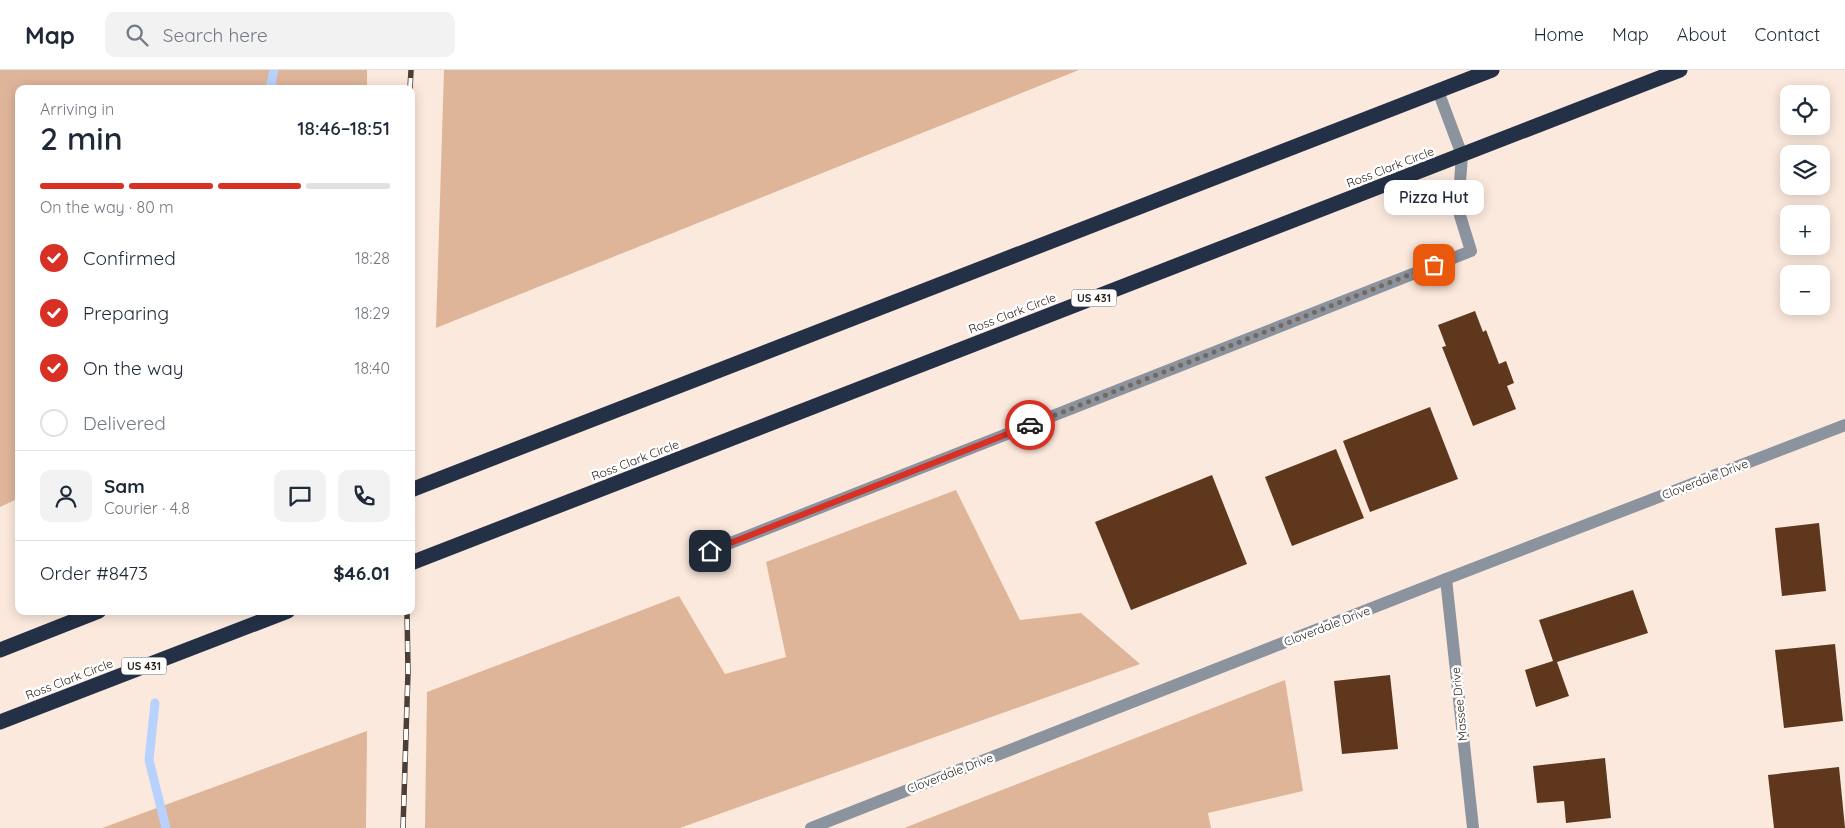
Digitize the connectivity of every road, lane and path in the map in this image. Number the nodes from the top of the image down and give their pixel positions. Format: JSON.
{"nodes":[{"id":1,"x":1492,"y":70,"type":"edge"},
{"id":2,"x":1680,"y":70,"type":"edge"},
{"id":3,"x":1438,"y":91,"type":"junction"},
{"id":4,"x":1462,"y":155,"type":"junction"},
{"id":5,"x":1845,"y":425,"type":"edge"},
{"id":6,"x":415,"y":488,"type":"edge"},
{"id":7,"x":710,"y":551,"type":"dead end"},
{"id":8,"x":415,"y":561,"type":"edge"},
{"id":9,"x":1446,"y":579,"type":"junction"},
{"id":10,"x":90,"y":615,"type":"edge"},
{"id":11,"x":278,"y":615,"type":"edge"},
{"id":12,"x":0,"y":650,"type":"edge"},
{"id":13,"x":0,"y":722,"type":"edge"},
{"id":14,"x":811,"y":828,"type":"edge"},
{"id":15,"x":1473,"y":828,"type":"edge"}],
"edges":[{"from":1,"to":3,"type":"highway"},
{"from":2,"to":4,"type":"highway","name":"Ross Clark Circle","number":"US 431"},
{"from":3,"to":4,"type":"street"},
{"from":3,"to":6,"type":"highway"},
{"from":4,"to":7,"type":"street"},
{"from":4,"to":8,"type":"highway","name":"Ross Clark Circle","number":"US 431"},
{"from":5,"to":9,"type":"street","name":"Cloverdale Drive"},
{"from":9,"to":14,"type":"street","name":"Cloverdale Drive"},
{"from":9,"to":15,"type":"street","name":"Massee Drive"},
{"from":10,"to":12,"type":"highway"},
{"from":11,"to":13,"type":"highway","name":"Ross Clark Circle","number":"US 431"}]}
